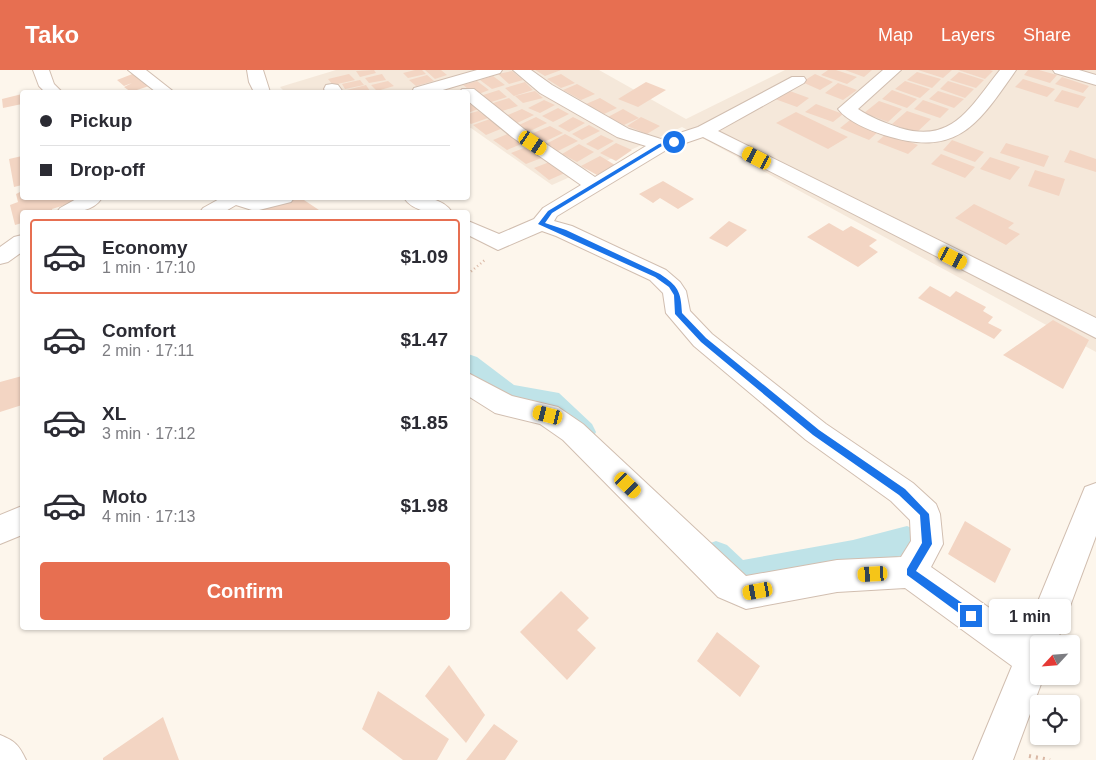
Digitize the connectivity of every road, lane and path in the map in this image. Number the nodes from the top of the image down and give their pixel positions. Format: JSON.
{"nodes":[{"id":1,"x":41,"y":70,"type":"edge"},
{"id":2,"x":136,"y":70,"type":"edge"},
{"id":3,"x":255,"y":70,"type":"edge"},
{"id":4,"x":494,"y":70,"type":"edge"},
{"id":5,"x":521,"y":70,"type":"edge"},
{"id":6,"x":777,"y":70,"type":"edge"},
{"id":7,"x":893,"y":70,"type":"edge"},
{"id":8,"x":1008,"y":70,"type":"edge"},
{"id":9,"x":1061,"y":70,"type":"edge"},
{"id":10,"x":1096,"y":80,"type":"edge"},
{"id":11,"x":463,"y":89,"type":"edge"},
{"id":12,"x":52,"y":90,"type":"edge"},
{"id":13,"x":163,"y":90,"type":"edge"},
{"id":14,"x":261,"y":90,"type":"edge"},
{"id":15,"x":449,"y":90,"type":"edge"},
{"id":16,"x":470,"y":95,"type":"edge"},
{"id":17,"x":704,"y":132,"type":"junction"},
{"id":18,"x":660,"y":145,"type":"junction"},
{"id":19,"x":594,"y":185,"type":"junction"},
{"id":20,"x":88,"y":200,"type":"edge"},
{"id":21,"x":230,"y":200,"type":"edge"},
{"id":22,"x":241,"y":200,"type":"edge"},
{"id":23,"x":276,"y":200,"type":"edge"},
{"id":24,"x":418,"y":200,"type":"edge"},
{"id":25,"x":71,"y":210,"type":"edge"},
{"id":26,"x":213,"y":210,"type":"edge"},
{"id":27,"x":438,"y":210,"type":"edge"},
{"id":28,"x":541,"y":224,"type":"junction"},
{"id":29,"x":470,"y":228,"type":"edge"},
{"id":30,"x":20,"y":243,"type":"edge"},
{"id":31,"x":0,"y":257,"type":"edge"},
{"id":32,"x":1096,"y":330,"type":"edge"},
{"id":33,"x":470,"y":384,"type":"edge"},
{"id":34,"x":1096,"y":496,"type":"edge"},
{"id":35,"x":20,"y":521,"type":"edge"},
{"id":36,"x":0,"y":530,"type":"edge"},
{"id":37,"x":910,"y":572,"type":"junction"},
{"id":38,"x":1041,"y":635,"type":"edge"},
{"id":39,"x":1030,"y":658,"type":"edge"},
{"id":40,"x":1030,"y":664,"type":"edge"},
{"id":41,"x":0,"y":754,"type":"edge"},
{"id":42,"x":6,"y":760,"type":"edge"},
{"id":43,"x":993,"y":760,"type":"edge"}],
"edges":[{"from":1,"to":12,"type":"street"},
{"from":2,"to":13,"type":"street"},
{"from":3,"to":14,"type":"street"},
{"from":4,"to":11,"type":"street"},
{"from":5,"to":18,"type":"street"},
{"from":6,"to":17,"type":"street"},
{"from":7,"to":8,"type":"street"},
{"from":9,"to":10,"type":"street"},
{"from":11,"to":15,"type":"street"},
{"from":16,"to":19,"type":"street"},
{"from":17,"to":18,"type":"street"},
{"from":17,"to":32,"type":"street"},
{"from":18,"to":19,"type":"street"},
{"from":19,"to":28,"type":"street"},
{"from":20,"to":25,"type":"street"},
{"from":21,"to":26,"type":"street"},
{"from":22,"to":23,"type":"street"},
{"from":24,"to":27,"type":"street"},
{"from":28,"to":29,"type":"street"},
{"from":28,"to":37,"type":"street"},
{"from":30,"to":31,"type":"street"},
{"from":33,"to":37,"type":"street"},
{"from":34,"to":38,"type":"street"},
{"from":35,"to":36,"type":"street"},
{"from":37,"to":39,"type":"street"},
{"from":40,"to":43,"type":"street"},
{"from":41,"to":42,"type":"street"}]}
